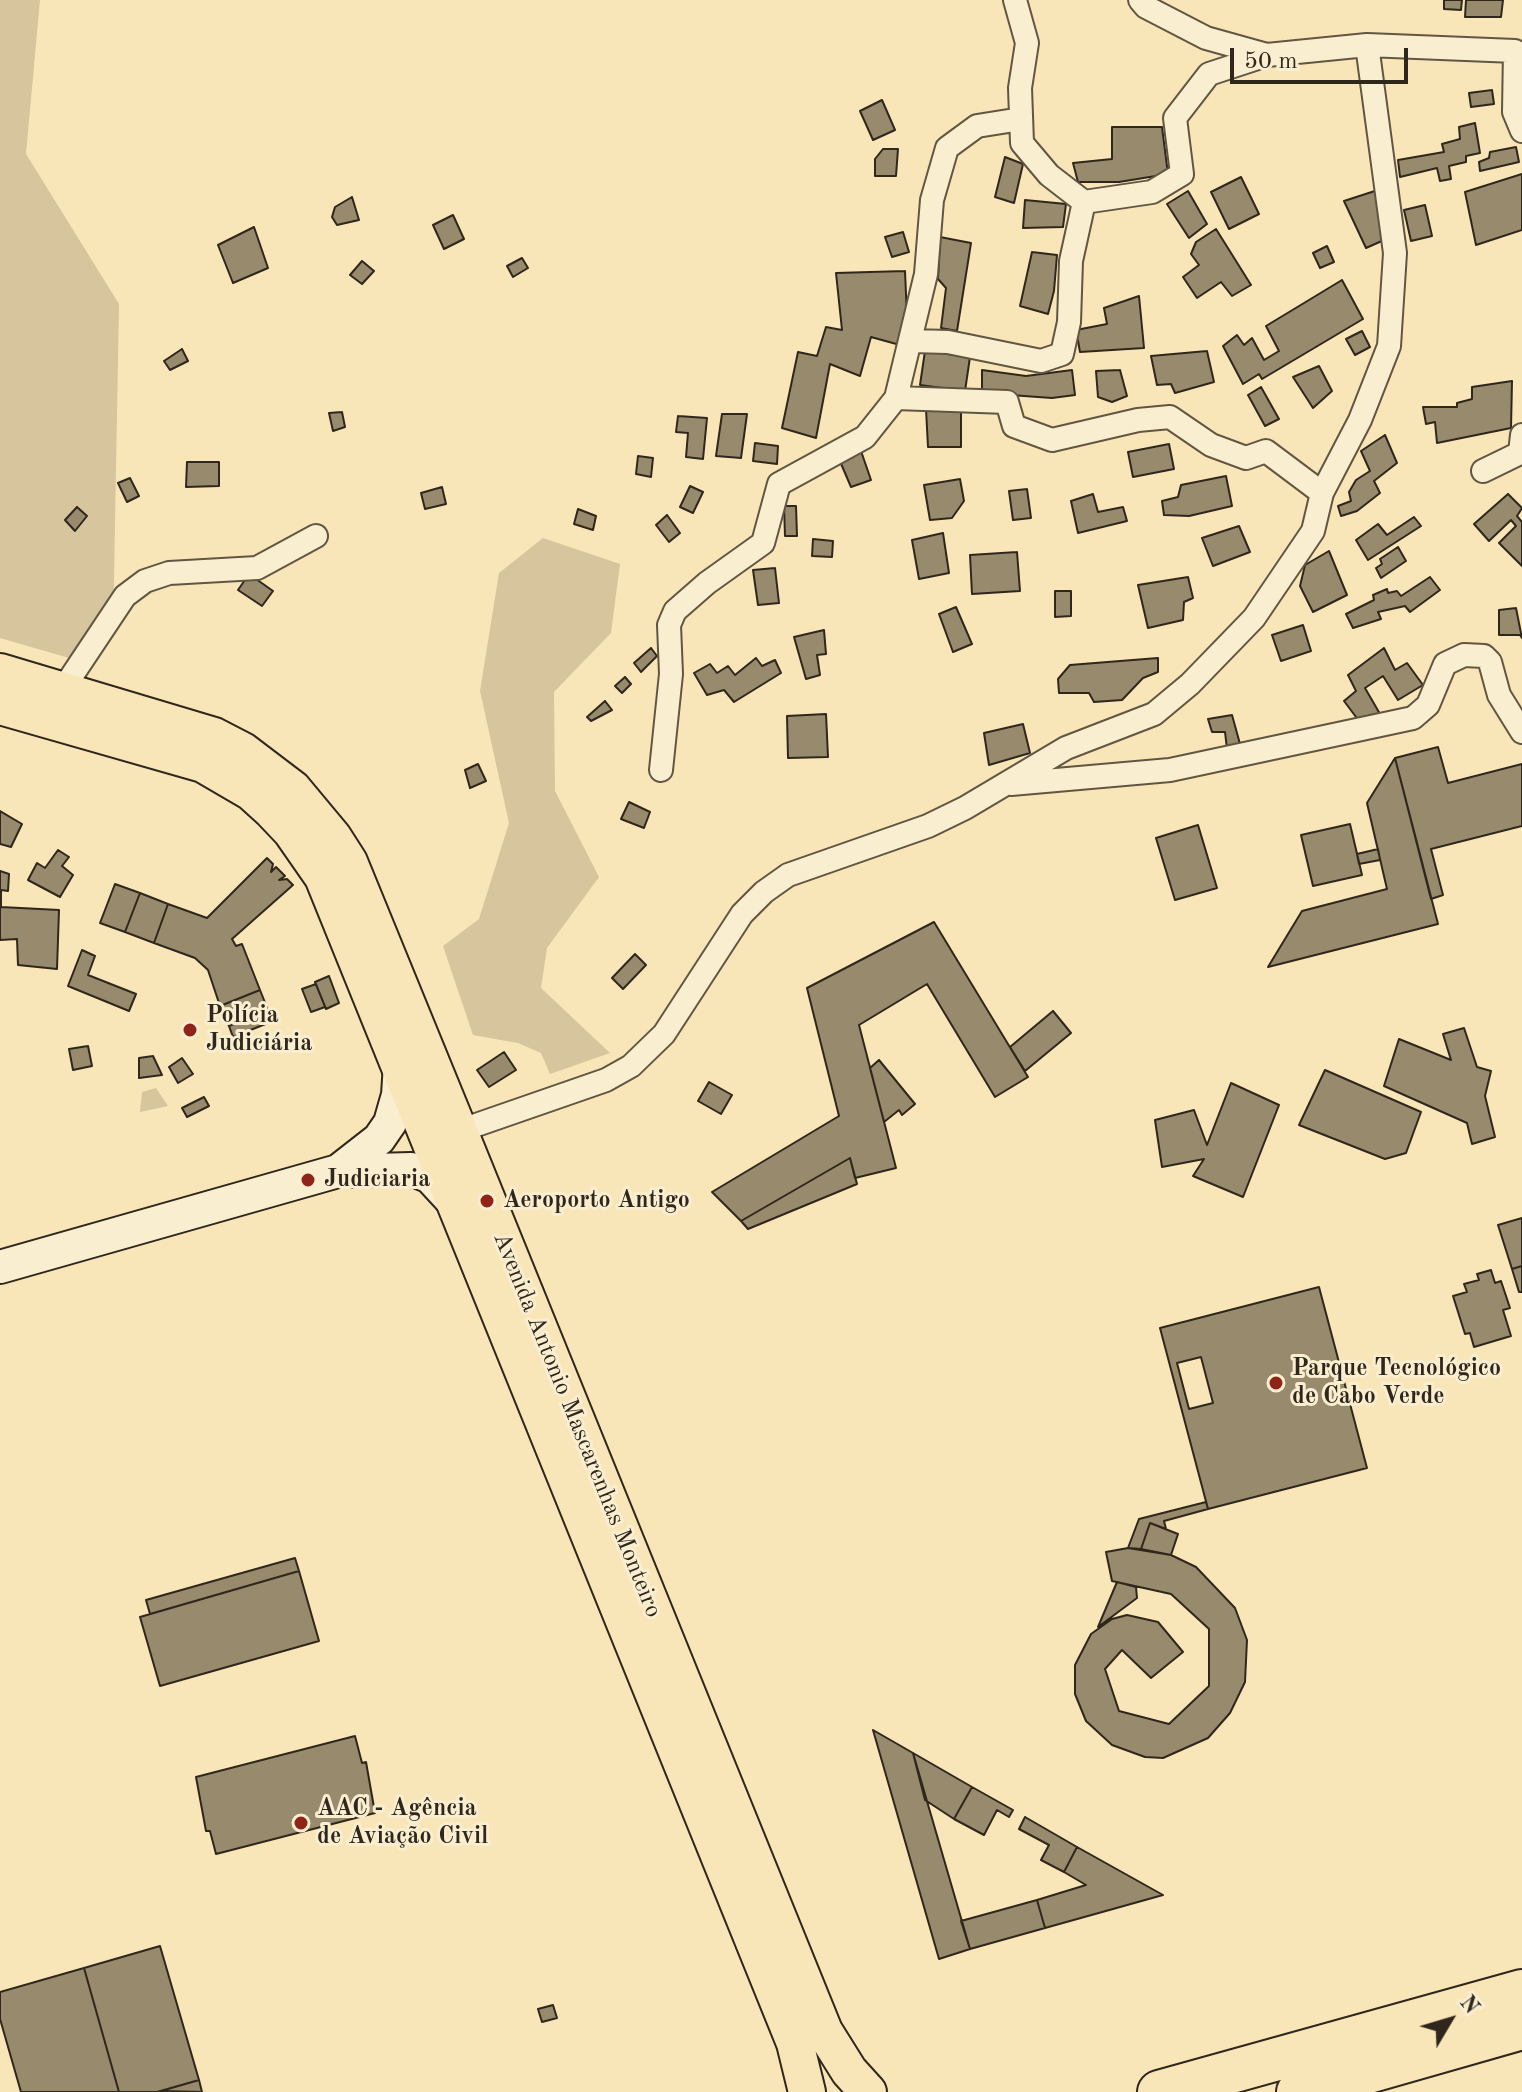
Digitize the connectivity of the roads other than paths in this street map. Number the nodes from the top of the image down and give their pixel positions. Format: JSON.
{"nodes":[{"id":1,"x":1015,"y":0,"type":"edge"},
{"id":2,"x":1140,"y":0,"type":"edge"},
{"id":3,"x":1367,"y":45,"type":"junction"},
{"id":4,"x":1519,"y":50,"type":"edge"},
{"id":5,"x":1267,"y":55,"type":"junction"},
{"id":6,"x":1021,"y":119,"type":"junction"},
{"id":7,"x":1522,"y":131,"type":"edge"},
{"id":8,"x":1084,"y":202,"type":"junction"},
{"id":9,"x":912,"y":341,"type":"junction"},
{"id":10,"x":896,"y":398,"type":"junction"},
{"id":11,"x":1522,"y":435,"type":"edge"},
{"id":12,"x":1483,"y":471,"type":"dead end"},
{"id":13,"x":1322,"y":493,"type":"junction"},
{"id":14,"x":316,"y":536,"type":"dead end"},
{"id":15,"x":0,"y":672,"type":"edge"},
{"id":16,"x":63,"y":689,"type":"junction"},
{"id":17,"x":0,"y":706,"type":"edge"},
{"id":18,"x":1522,"y":732,"type":"edge"},
{"id":19,"x":661,"y":770,"type":"dead end"},
{"id":20,"x":1006,"y":785,"type":"junction"},
{"id":21,"x":400,"y":1064,"type":"junction"},
{"id":22,"x":459,"y":1131,"type":"junction"},
{"id":23,"x":338,"y":1171,"type":"junction"},
{"id":24,"x":456,"y":1205,"type":"junction"},
{"id":25,"x":1,"y":1262,"type":"edge"},
{"id":26,"x":1522,"y":1991,"type":"edge"},
{"id":27,"x":1522,"y":2028,"type":"edge"},
{"id":28,"x":807,"y":2092,"type":"edge"},
{"id":29,"x":868,"y":2092,"type":"edge"},
{"id":30,"x":1159,"y":2092,"type":"edge"},
{"id":31,"x":1298,"y":2092,"type":"edge"}],
"edges":[{"from":1,"to":6,"type":"street"},
{"from":2,"to":5,"type":"street"},
{"from":3,"to":4,"type":"street"},
{"from":3,"to":5,"type":"street"},
{"from":3,"to":13,"type":"street"},
{"from":4,"to":7,"type":"street"},
{"from":5,"to":8,"type":"street"},
{"from":6,"to":8,"type":"street"},
{"from":6,"to":9,"type":"street"},
{"from":8,"to":9,"type":"street"},
{"from":9,"to":10,"type":"street"},
{"from":10,"to":13,"type":"street"},
{"from":10,"to":19,"type":"street"},
{"from":11,"to":12,"type":"street"},
{"from":13,"to":20,"type":"street"},
{"from":14,"to":16,"type":"street"},
{"from":15,"to":16,"type":"main road","name":"Avenida Antonio Mascarenhas Monteiro"},
{"from":16,"to":22,"type":"main road","name":"Avenida Antonio Mascarenhas Monteiro"},
{"from":17,"to":21,"type":"main road","name":"Avenida Antonio Mascarenhas Monteiro"},
{"from":18,"to":20,"type":"street"},
{"from":20,"to":22,"type":"street"},
{"from":21,"to":23,"type":"main road"},
{"from":21,"to":24,"type":"main road","name":"Avenida Antonio Mascarenhas Monteiro"},
{"from":22,"to":29,"type":"main road","name":"Avenida Antonio Mascarenhas Monteiro"},
{"from":23,"to":24,"type":"main road"},
{"from":23,"to":25,"type":"main road"},
{"from":24,"to":28,"type":"main road","name":"Avenida Antonio Mascarenhas Monteiro"},
{"from":26,"to":30,"type":"highway"},
{"from":27,"to":31,"type":"highway"}]}
